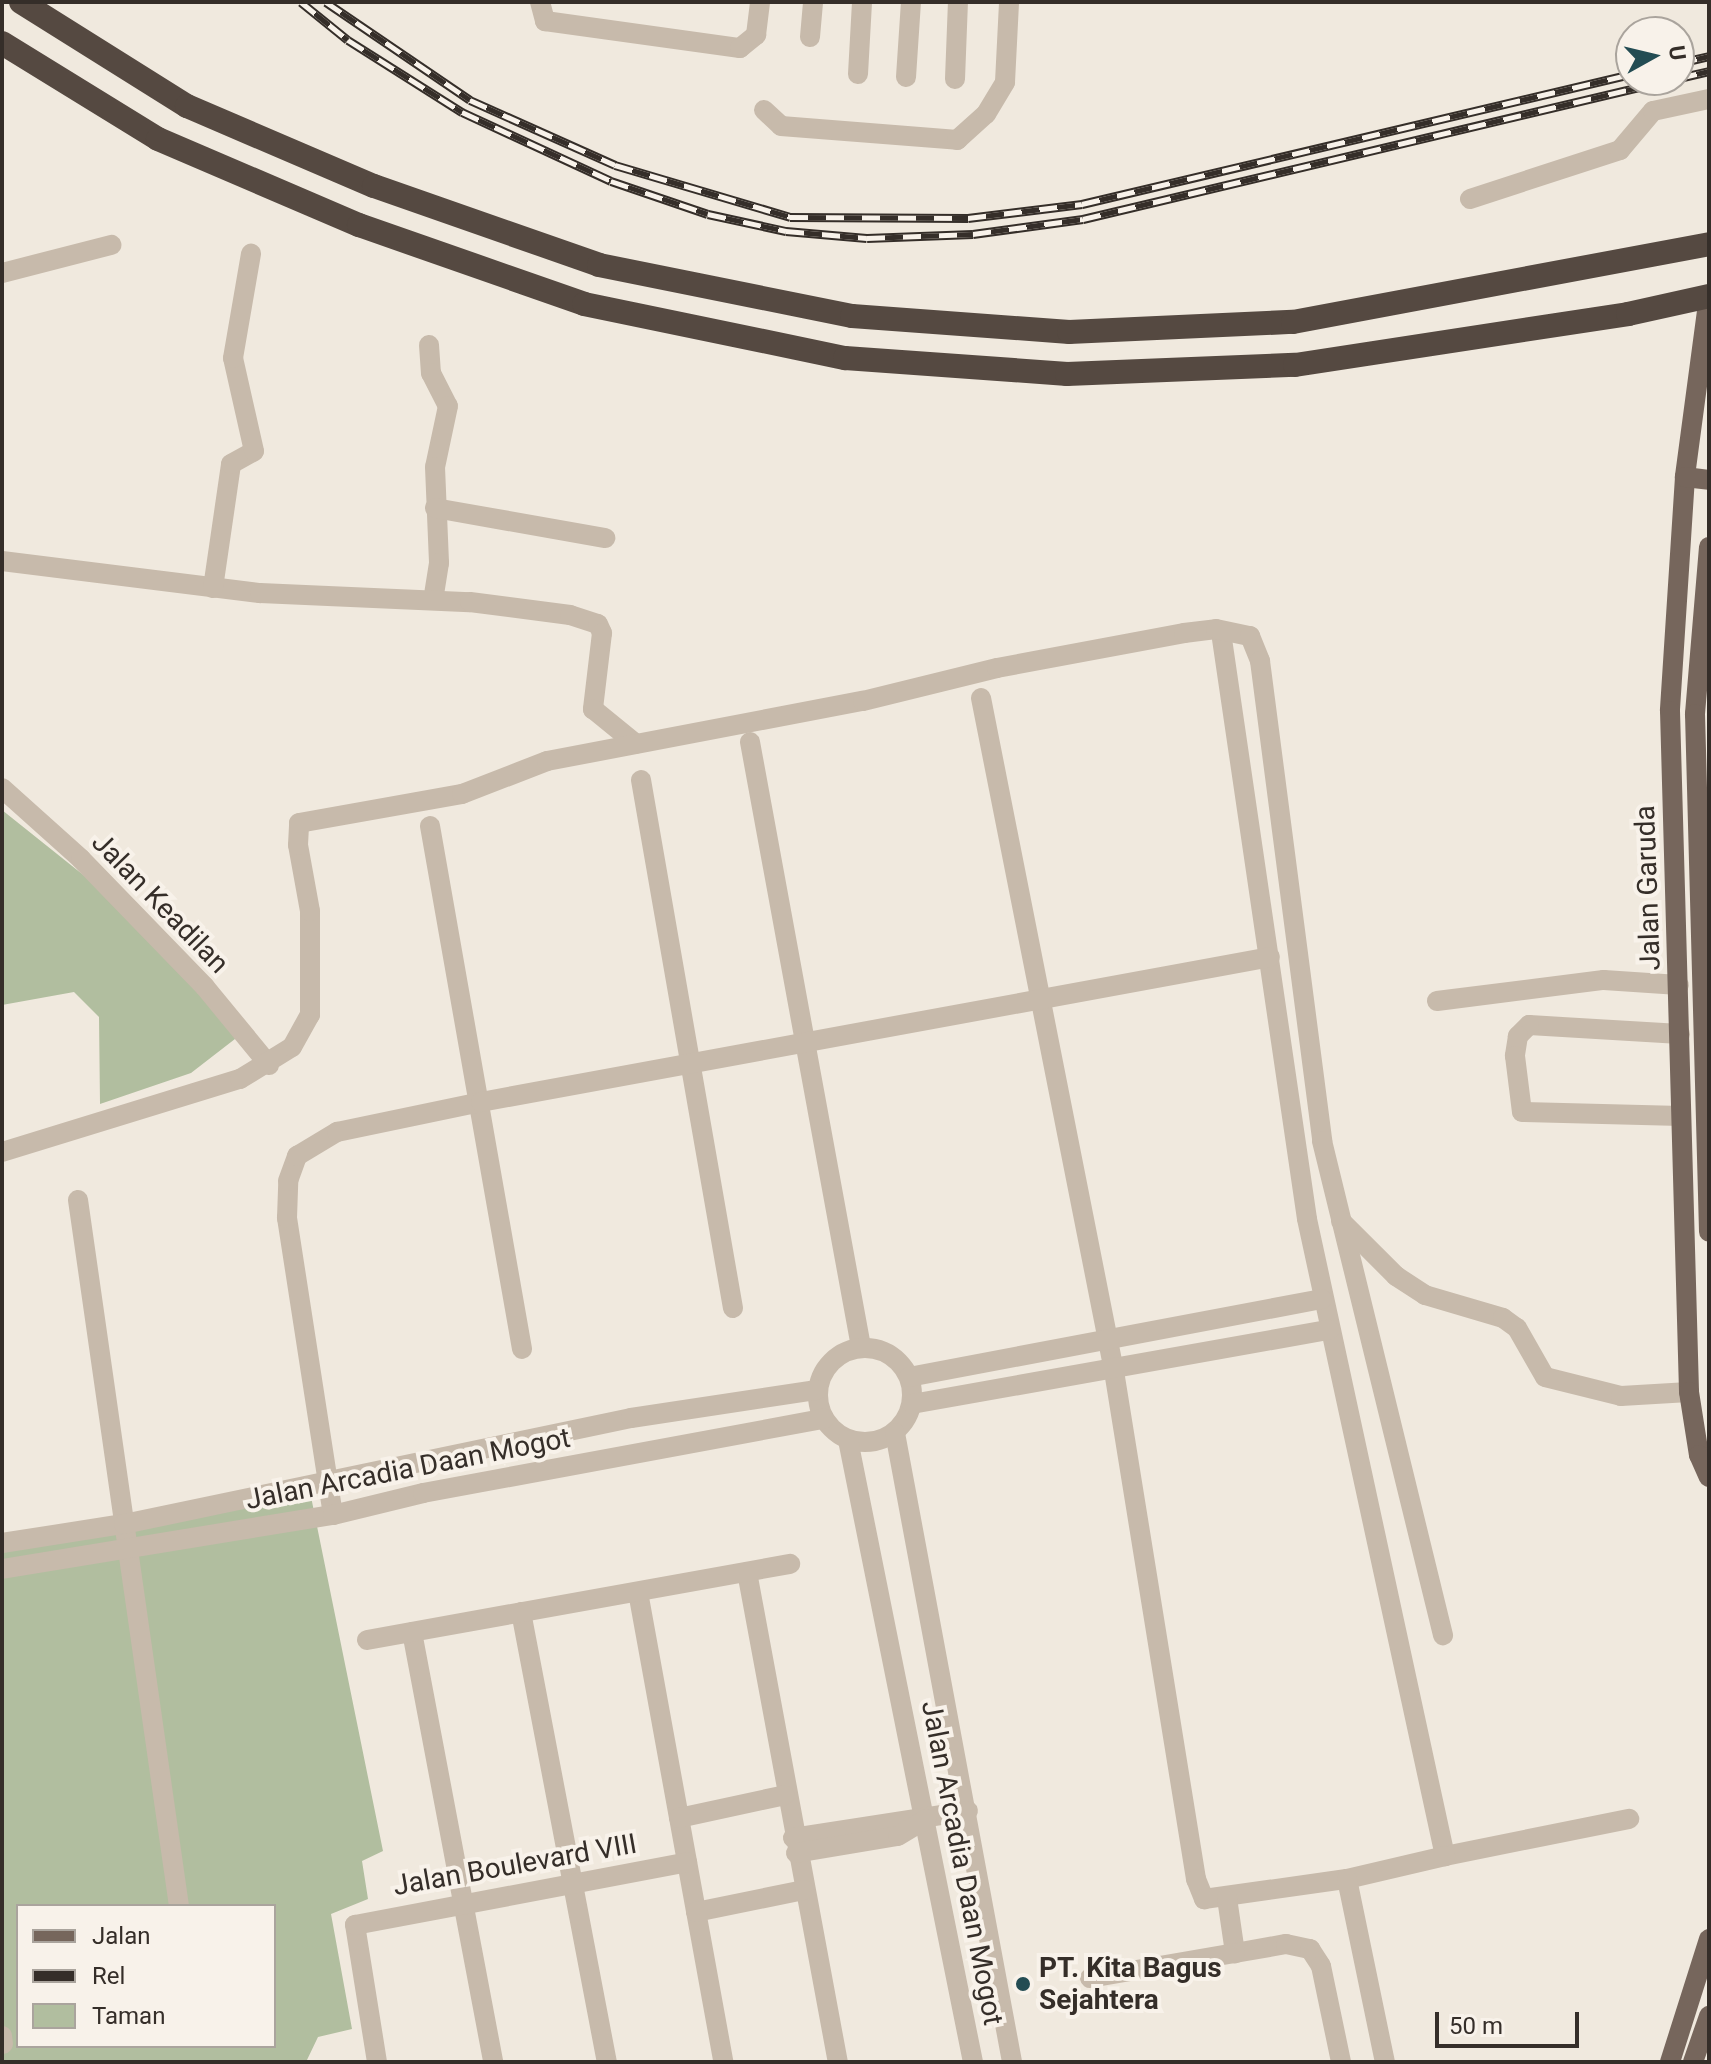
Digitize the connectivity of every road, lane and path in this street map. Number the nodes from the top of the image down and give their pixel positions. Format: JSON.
{"nodes":[{"id":1,"x":21,"y":2,"type":"edge"},
{"id":2,"x":540,"y":2,"type":"edge"},
{"id":3,"x":760,"y":2,"type":"edge"},
{"id":4,"x":813,"y":2,"type":"edge"},
{"id":5,"x":862,"y":2,"type":"edge"},
{"id":6,"x":911,"y":2,"type":"edge"},
{"id":7,"x":958,"y":2,"type":"edge"},
{"id":8,"x":1009,"y":2,"type":"edge"},
{"id":9,"x":810,"y":37,"type":"dead end"},
{"id":10,"x":2,"y":43,"type":"edge"},
{"id":11,"x":858,"y":74,"type":"dead end"},
{"id":12,"x":906,"y":77,"type":"dead end"},
{"id":13,"x":955,"y":79,"type":"dead end"},
{"id":14,"x":1709,"y":99,"type":"edge"},
{"id":15,"x":764,"y":110,"type":"dead end"},
{"id":16,"x":1470,"y":199,"type":"dead end"},
{"id":17,"x":1709,"y":244,"type":"edge"},
{"id":18,"x":111,"y":245,"type":"dead end"},
{"id":19,"x":251,"y":254,"type":"dead end"},
{"id":20,"x":2,"y":273,"type":"edge"},
{"id":21,"x":1709,"y":298,"type":"edge"},
{"id":22,"x":429,"y":345,"type":"dead end"},
{"id":23,"x":1685,"y":477,"type":"junction"},
{"id":24,"x":1709,"y":480,"type":"edge"},
{"id":25,"x":435,"y":508,"type":"junction"},
{"id":26,"x":605,"y":538,"type":"dead end"},
{"id":27,"x":1709,"y":547,"type":"edge"},
{"id":28,"x":2,"y":561,"type":"edge"},
{"id":29,"x":213,"y":588,"type":"junction"},
{"id":30,"x":433,"y":599,"type":"junction"},
{"id":31,"x":1222,"y":639,"type":"dead end"},
{"id":32,"x":981,"y":698,"type":"dead end"},
{"id":33,"x":1670,"y":711,"type":"junction"},
{"id":34,"x":1695,"y":714,"type":"junction"},
{"id":35,"x":750,"y":742,"type":"dead end"},
{"id":36,"x":636,"y":744,"type":"junction"},
{"id":37,"x":641,"y":780,"type":"dead end"},
{"id":38,"x":2,"y":788,"type":"edge"},
{"id":39,"x":1702,"y":805,"type":"edge"},
{"id":40,"x":430,"y":826,"type":"dead end"},
{"id":41,"x":1270,"y":957,"type":"junction"},
{"id":42,"x":1679,"y":985,"type":"junction"},
{"id":43,"x":1039,"y":998,"type":"junction"},
{"id":44,"x":1437,"y":1001,"type":"dead end"},
{"id":45,"x":1680,"y":1034,"type":"junction"},
{"id":46,"x":1706,"y":1035,"type":"edge"},
{"id":47,"x":804,"y":1041,"type":"junction"},
{"id":48,"x":690,"y":1062,"type":"junction"},
{"id":49,"x":269,"y":1065,"type":"junction"},
{"id":50,"x":481,"y":1102,"type":"junction"},
{"id":51,"x":1681,"y":1116,"type":"junction"},
{"id":52,"x":1705,"y":1116,"type":"junction"},
{"id":53,"x":2,"y":1152,"type":"edge"},
{"id":54,"x":1708,"y":1174,"type":"edge"},
{"id":55,"x":78,"y":1200,"type":"dead end"},
{"id":56,"x":1341,"y":1221,"type":"junction"},
{"id":57,"x":1709,"y":1232,"type":"edge"},
{"id":58,"x":1322,"y":1299,"type":"junction"},
{"id":59,"x":733,"y":1308,"type":"dead end"},
{"id":60,"x":1329,"y":1330,"type":"junction"},
{"id":61,"x":1108,"y":1343,"type":"junction"},
{"id":62,"x":861,"y":1347,"type":"junction"},
{"id":63,"x":522,"y":1349,"type":"dead end"},
{"id":64,"x":1114,"y":1371,"type":"junction"},
{"id":65,"x":909,"y":1377,"type":"junction"},
{"id":66,"x":817,"y":1390,"type":"junction"},
{"id":67,"x":1689,"y":1392,"type":"junction"},
{"id":68,"x":912,"y":1404,"type":"junction"},
{"id":69,"x":824,"y":1419,"type":"junction"},
{"id":70,"x":895,"y":1433,"type":"junction"},
{"id":71,"x":848,"y":1440,"type":"junction"},
{"id":72,"x":1709,"y":1477,"type":"edge"},
{"id":73,"x":329,"y":1483,"type":"junction"},
{"id":74,"x":333,"y":1515,"type":"junction"},
{"id":75,"x":124,"y":1524,"type":"junction"},
{"id":76,"x":2,"y":1543,"type":"edge"},
{"id":77,"x":129,"y":1548,"type":"junction"},
{"id":78,"x":790,"y":1564,"type":"dead end"},
{"id":79,"x":2,"y":1569,"type":"edge"},
{"id":80,"x":747,"y":1572,"type":"junction"},
{"id":81,"x":638,"y":1592,"type":"junction"},
{"id":82,"x":521,"y":1612,"type":"junction"},
{"id":83,"x":412,"y":1632,"type":"junction"},
{"id":84,"x":1443,"y":1635,"type":"dead end"},
{"id":85,"x":367,"y":1640,"type":"dead end"},
{"id":86,"x":785,"y":1795,"type":"junction"},
{"id":87,"x":968,"y":1811,"type":"junction"},
{"id":88,"x":679,"y":1818,"type":"junction"},
{"id":89,"x":926,"y":1819,"type":"junction"},
{"id":90,"x":1629,"y":1819,"type":"dead end"},
{"id":91,"x":795,"y":1846,"type":"junction"},
{"id":92,"x":1445,"y":1856,"type":"junction"},
{"id":93,"x":687,"y":1862,"type":"junction"},
{"id":94,"x":1347,"y":1879,"type":"junction"},
{"id":95,"x":573,"y":1884,"type":"junction"},
{"id":96,"x":804,"y":1890,"type":"junction"},
{"id":97,"x":1227,"y":1898,"type":"junction"},
{"id":98,"x":179,"y":1904,"type":"edge"},
{"id":99,"x":464,"y":1904,"type":"junction"},
{"id":100,"x":696,"y":1912,"type":"junction"},
{"id":101,"x":1709,"y":1939,"type":"edge"},
{"id":102,"x":1235,"y":1953,"type":"junction"},
{"id":103,"x":1090,"y":1978,"type":"dead end"},
{"id":104,"x":1709,"y":2016,"type":"edge"},
{"id":105,"x":377,"y":2062,"type":"edge"},
{"id":106,"x":493,"y":2062,"type":"edge"},
{"id":107,"x":607,"y":2062,"type":"edge"},
{"id":108,"x":723,"y":2062,"type":"edge"},
{"id":109,"x":838,"y":2062,"type":"edge"},
{"id":110,"x":973,"y":2062,"type":"edge"},
{"id":111,"x":1012,"y":2062,"type":"edge"},
{"id":112,"x":1341,"y":2062,"type":"edge"},
{"id":113,"x":1385,"y":2062,"type":"edge"},
{"id":114,"x":1670,"y":2062,"type":"edge"},
{"id":115,"x":1693,"y":2062,"type":"edge"}],
"edges":[{"from":1,"to":17,"type":"highway"},
{"from":2,"to":3,"type":"street"},
{"from":4,"to":9,"type":"street"},
{"from":5,"to":11,"type":"street"},
{"from":6,"to":12,"type":"street"},
{"from":7,"to":13,"type":"street"},
{"from":8,"to":15,"type":"street"},
{"from":10,"to":21,"type":"highway","bridge":true},
{"from":14,"to":16,"type":"street"},
{"from":18,"to":20,"type":"street"},
{"from":19,"to":29,"type":"street"},
{"from":21,"to":23,"type":"main road","name":"Jalan Garuda"},
{"from":22,"to":25,"type":"street"},
{"from":23,"to":24,"type":"main road"},
{"from":23,"to":33,"type":"main road","name":"Jalan Garuda"},
{"from":25,"to":26,"type":"street"},
{"from":25,"to":30,"type":"street"},
{"from":27,"to":34,"type":"main road","name":"Jalan Garuda"},
{"from":28,"to":29,"type":"street"},
{"from":29,"to":30,"type":"street"},
{"from":30,"to":36,"type":"street"},
{"from":31,"to":41,"type":"street"},
{"from":32,"to":43,"type":"street"},
{"from":33,"to":34,"type":"main road"},
{"from":33,"to":42,"type":"main road","name":"Jalan Garuda"},
{"from":34,"to":39,"type":"main road","name":"Jalan Garuda"},
{"from":35,"to":47,"type":"street"},
{"from":36,"to":49,"type":"street"},
{"from":36,"to":56,"type":"street"},
{"from":37,"to":48,"type":"street"},
{"from":38,"to":49,"type":"street","name":"Jalan Keadilan"},
{"from":39,"to":46,"type":"main road","name":"Jalan Garuda"},
{"from":40,"to":50,"type":"street"},
{"from":41,"to":43,"type":"street"},
{"from":41,"to":58,"type":"street"},
{"from":42,"to":44,"type":"street"},
{"from":42,"to":45,"type":"main road","name":"Jalan Garuda"},
{"from":43,"to":47,"type":"street"},
{"from":43,"to":61,"type":"street"},
{"from":45,"to":46,"type":"main road"},
{"from":45,"to":51,"type":"main road","name":"Jalan Garuda"},
{"from":45,"to":51,"type":"street"},
{"from":46,"to":52,"type":"main road","name":"Jalan Garuda"},
{"from":47,"to":48,"type":"street"},
{"from":47,"to":62,"type":"street"},
{"from":48,"to":50,"type":"street"},
{"from":48,"to":59,"type":"street"},
{"from":49,"to":53,"type":"street"},
{"from":50,"to":63,"type":"street"},
{"from":50,"to":73,"type":"street"},
{"from":51,"to":52,"type":"main road"},
{"from":51,"to":67,"type":"main road","name":"Jalan Garuda"},
{"from":52,"to":54,"type":"main road","name":"Jalan Garuda"},
{"from":54,"to":57,"type":"main road","name":"Jalan Garuda"},
{"from":55,"to":75,"type":"street"},
{"from":56,"to":67,"type":"street"},
{"from":56,"to":84,"type":"street"},
{"from":58,"to":60,"type":"street"},
{"from":58,"to":61,"type":"street"},
{"from":60,"to":64,"type":"street"},
{"from":60,"to":92,"type":"street"},
{"from":61,"to":64,"type":"street"},
{"from":61,"to":65,"type":"street"},
{"from":62,"to":65,"type":"street"},
{"from":62,"to":66,"type":"street"},
{"from":64,"to":68,"type":"street"},
{"from":64,"to":97,"type":"street"},
{"from":65,"to":68,"type":"street"},
{"from":66,"to":69,"type":"street"},
{"from":66,"to":73,"type":"street","name":"Jalan Arcadia Daan Mogot"},
{"from":67,"to":72,"type":"main road","name":"Jalan Garuda"},
{"from":68,"to":70,"type":"street"},
{"from":69,"to":71,"type":"street"},
{"from":69,"to":74,"type":"street","name":"Jalan Arcadia Daan Mogot"},
{"from":70,"to":71,"type":"street"},
{"from":70,"to":87,"type":"street","name":"Jalan Arcadia Daan Mogot"},
{"from":71,"to":89,"type":"street","name":"Jalan Arcadia Daan Mogot"},
{"from":73,"to":74,"type":"street"},
{"from":73,"to":75,"type":"street","name":"Jalan Arcadia Daan Mogot"},
{"from":74,"to":77,"type":"street","name":"Jalan Arcadia Daan Mogot"},
{"from":75,"to":76,"type":"street","name":"Jalan Arcadia Daan Mogot"},
{"from":75,"to":77,"type":"street"},
{"from":77,"to":79,"type":"street","name":"Jalan Arcadia Daan Mogot"},
{"from":77,"to":98,"type":"street"},
{"from":78,"to":80,"type":"street"},
{"from":80,"to":81,"type":"street"},
{"from":80,"to":86,"type":"street"},
{"from":81,"to":82,"type":"street"},
{"from":81,"to":88,"type":"street"},
{"from":82,"to":83,"type":"street"},
{"from":82,"to":95,"type":"street"},
{"from":83,"to":85,"type":"street"},
{"from":83,"to":99,"type":"street"},
{"from":86,"to":88,"type":"street"},
{"from":86,"to":91,"type":"street"},
{"from":87,"to":89,"type":"street"},
{"from":87,"to":111,"type":"street","name":"Jalan Arcadia Daan Mogot"},
{"from":88,"to":93,"type":"street"},
{"from":89,"to":91,"type":"street"},
{"from":89,"to":110,"type":"street","name":"Jalan Arcadia Daan Mogot"},
{"from":90,"to":92,"type":"street"},
{"from":91,"to":96,"type":"street"},
{"from":92,"to":94,"type":"street"},
{"from":93,"to":95,"type":"street","name":"Jalan Boulevard VIII"},
{"from":93,"to":100,"type":"street"},
{"from":94,"to":97,"type":"street"},
{"from":94,"to":113,"type":"street"},
{"from":95,"to":99,"type":"street","name":"Jalan Boulevard VIII"},
{"from":95,"to":107,"type":"street"},
{"from":96,"to":100,"type":"street"},
{"from":96,"to":109,"type":"street"},
{"from":97,"to":102,"type":"street"},
{"from":99,"to":105,"type":"street","name":"Jalan Boulevard VIII"},
{"from":99,"to":106,"type":"street"},
{"from":100,"to":108,"type":"street"},
{"from":101,"to":114,"type":"main road"},
{"from":102,"to":103,"type":"street"},
{"from":102,"to":112,"type":"street"},
{"from":104,"to":115,"type":"main road"}]}
